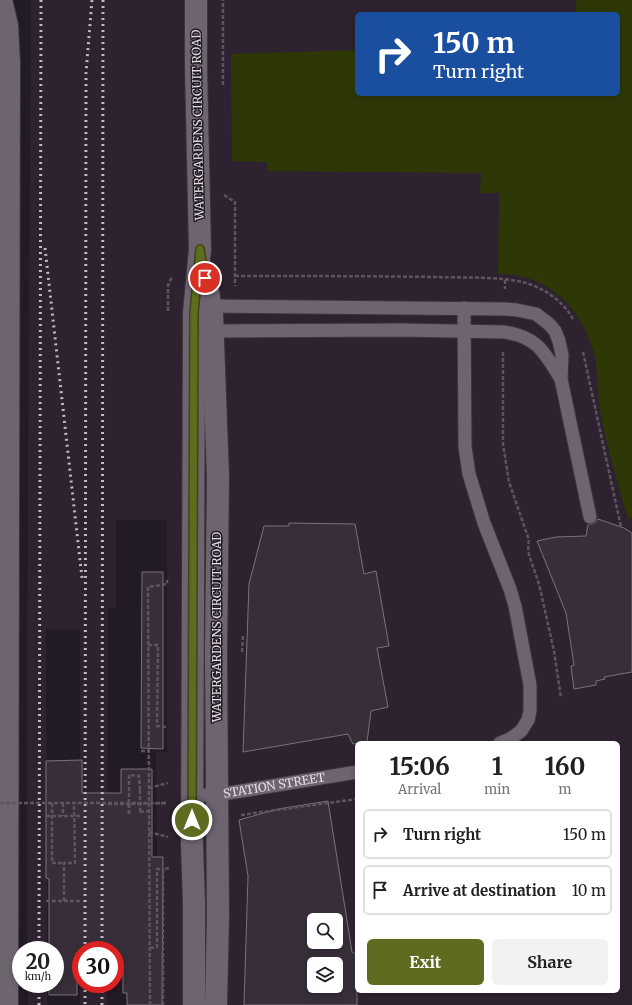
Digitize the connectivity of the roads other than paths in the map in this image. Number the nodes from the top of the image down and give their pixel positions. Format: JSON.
{"nodes":[{"id":1,"x":1,"y":0,"type":"edge"},
{"id":2,"x":196,"y":0,"type":"edge"},
{"id":3,"x":202,"y":306,"type":"junction"},
{"id":4,"x":464,"y":308,"type":"junction"},
{"id":5,"x":203,"y":331,"type":"junction"},
{"id":6,"x":465,"y":331,"type":"junction"},
{"id":7,"x":561,"y":379,"type":"junction"},
{"id":8,"x":590,"y":517,"type":"dead end"},
{"id":9,"x":4,"y":728,"type":"edge"},
{"id":10,"x":505,"y":741,"type":"edge"},
{"id":11,"x":355,"y":772,"type":"edge"},
{"id":12,"x":192,"y":795,"type":"junction"},
{"id":13,"x":217,"y":795,"type":"junction"},
{"id":14,"x":7,"y":1005,"type":"edge"},
{"id":15,"x":194,"y":1005,"type":"edge"},
{"id":16,"x":216,"y":1005,"type":"edge"}],
"edges":[{"from":1,"to":9,"type":"street"},
{"from":2,"to":3,"type":"street","name":"WATERGARDENS CIRCUIT ROAD"},
{"from":3,"to":4,"type":"lane"},
{"from":3,"to":5,"type":"street","name":"WATERGARDENS CIRCUIT ROAD"},
{"from":4,"to":6,"type":"lane"},
{"from":4,"to":7,"type":"lane"},
{"from":5,"to":6,"type":"lane"},
{"from":5,"to":12,"type":"street","name":"WATERGARDENS CIRCUIT ROAD"},
{"from":5,"to":13,"type":"street","name":"WATERGARDENS CIRCUIT ROAD"},
{"from":6,"to":7,"type":"lane"},
{"from":6,"to":10,"type":"lane"},
{"from":7,"to":8,"type":"lane"},
{"from":9,"to":14,"type":"street"},
{"from":11,"to":13,"type":"lane","name":"STATION STREET"},
{"from":12,"to":13,"type":"lane","name":"STATION STREET"},
{"from":12,"to":15,"type":"street","name":"WATERGARDENS CIRCUIT ROAD"},
{"from":13,"to":16,"type":"street","name":"WATERGARDENS CIRCUIT ROAD"}]}
